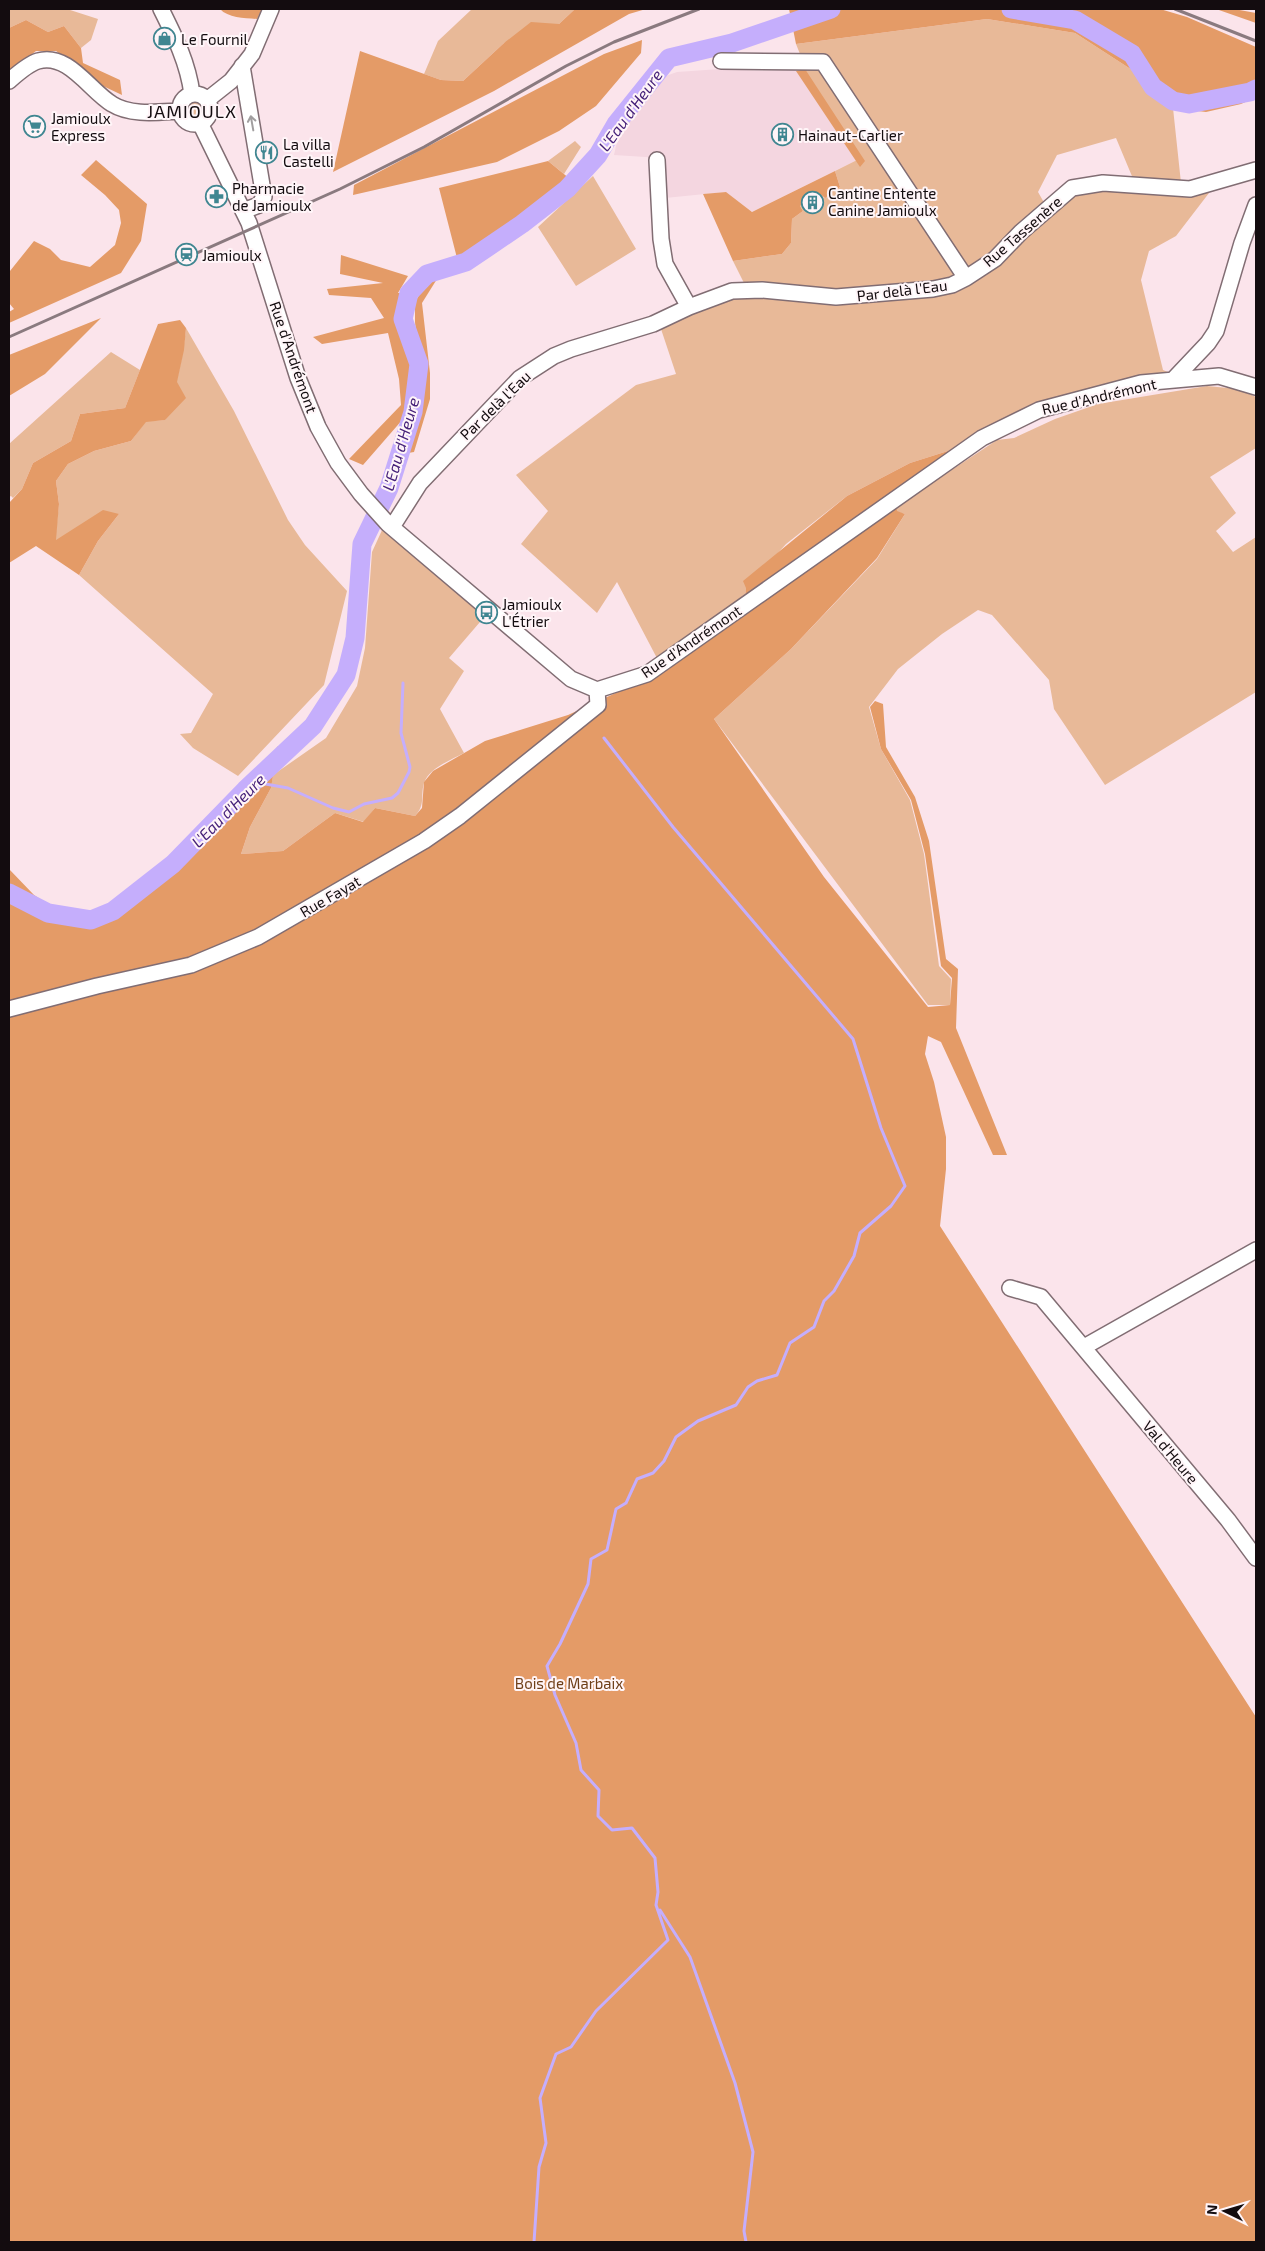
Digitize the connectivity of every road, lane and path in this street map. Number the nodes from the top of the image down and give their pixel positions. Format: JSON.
{"nodes":[{"id":1,"x":161,"y":9,"type":"edge"},
{"id":2,"x":271,"y":9,"type":"edge"},
{"id":3,"x":721,"y":61,"type":"dead end"},
{"id":4,"x":242,"y":66,"type":"junction"},
{"id":5,"x":9,"y":80,"type":"edge"},
{"id":6,"x":192,"y":94,"type":"junction"},
{"id":7,"x":207,"y":100,"type":"junction"},
{"id":8,"x":180,"y":111,"type":"junction"},
{"id":9,"x":200,"y":124,"type":"junction"},
{"id":10,"x":657,"y":160,"type":"dead end"},
{"id":11,"x":1256,"y":170,"type":"edge"},
{"id":12,"x":1256,"y":205,"type":"edge"},
{"id":13,"x":243,"y":211,"type":"junction"},
{"id":14,"x":966,"y":278,"type":"junction"},
{"id":15,"x":689,"y":307,"type":"junction"},
{"id":16,"x":1173,"y":380,"type":"junction"},
{"id":17,"x":1256,"y":387,"type":"edge"},
{"id":18,"x":390,"y":526,"type":"junction"},
{"id":19,"x":597,"y":690,"type":"junction"},
{"id":20,"x":9,"y":1009,"type":"edge"},
{"id":21,"x":1256,"y":1250,"type":"edge"},
{"id":22,"x":1010,"y":1288,"type":"dead end"},
{"id":23,"x":1084,"y":1347,"type":"junction"},
{"id":24,"x":1256,"y":1558,"type":"edge"}],
"edges":[{"from":1,"to":6,"type":"street"},
{"from":2,"to":4,"type":"street"},
{"from":3,"to":14,"type":"street","name":"Par delà l'Eau"},
{"from":4,"to":7,"type":"street"},
{"from":13,"to":4,"type":"street","one_way":true},
{"from":5,"to":8,"type":"street"},
{"from":6,"to":7,"type":"street"},
{"from":6,"to":8,"type":"street"},
{"from":7,"to":9,"type":"street"},
{"from":8,"to":9,"type":"street"},
{"from":9,"to":13,"type":"street","name":"Rue d'Andrémont"},
{"from":10,"to":15,"type":"street"},
{"from":11,"to":14,"type":"street","name":"Rue Tassenère"},
{"from":12,"to":16,"type":"street"},
{"from":13,"to":18,"type":"street","name":"Rue d'Andrémont"},
{"from":14,"to":15,"type":"street","name":"Par delà l'Eau"},
{"from":15,"to":18,"type":"street","name":"Par delà l'Eau"},
{"from":16,"to":17,"type":"street","name":"Rue d'Andrémont"},
{"from":16,"to":19,"type":"street","name":"Rue d'Andrémont"},
{"from":18,"to":19,"type":"street","name":"Rue d'Andrémont"},
{"from":19,"to":20,"type":"street","name":"Rue Fayat"},
{"from":21,"to":23,"type":"street"},
{"from":22,"to":23,"type":"street","name":"Val d'Heure"},
{"from":23,"to":24,"type":"street","name":"Val d'Heure"}]}
